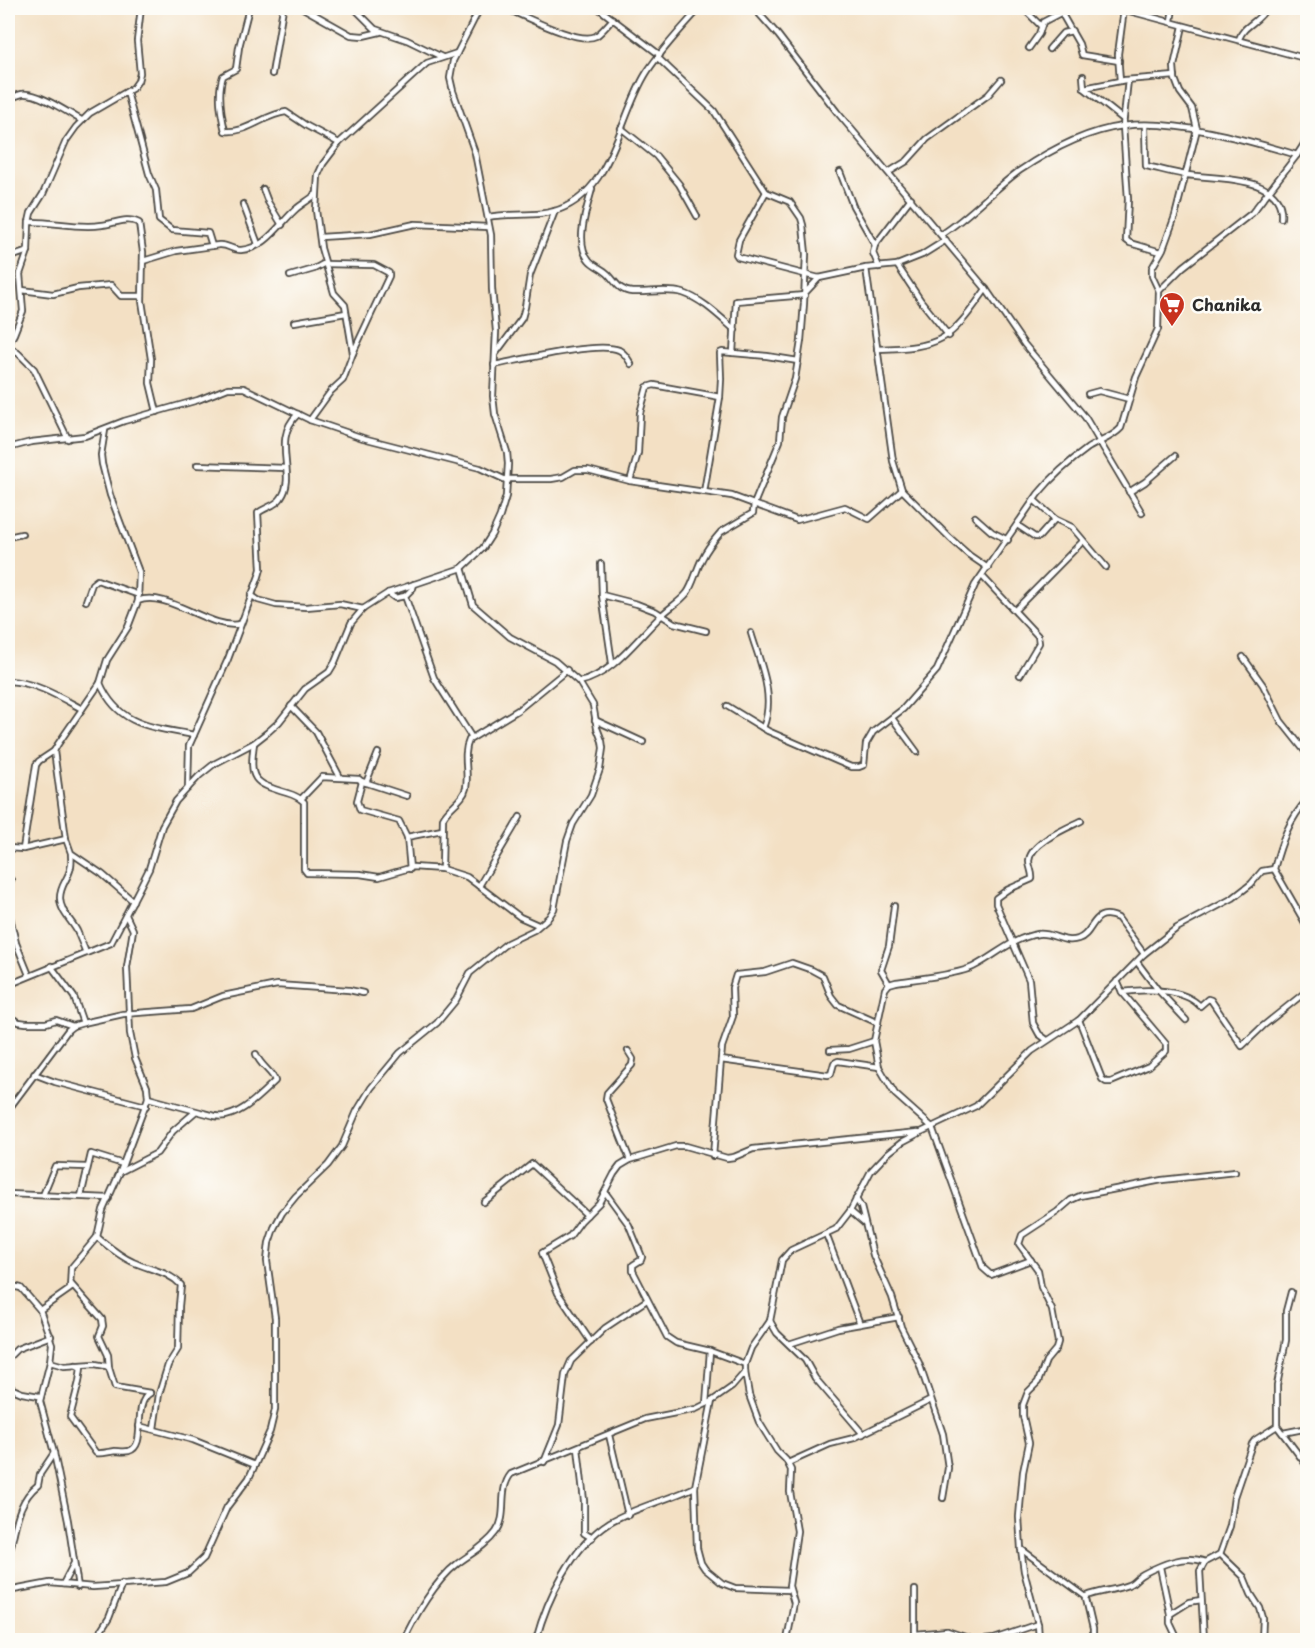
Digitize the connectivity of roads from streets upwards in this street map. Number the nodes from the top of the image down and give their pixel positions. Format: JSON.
{"nodes":[{"id":1,"x":141,"y":8,"type":"edge"},
{"id":2,"x":249,"y":8,"type":"edge"},
{"id":3,"x":283,"y":8,"type":"edge"},
{"id":4,"x":303,"y":8,"type":"edge"},
{"id":5,"x":354,"y":8,"type":"edge"},
{"id":6,"x":480,"y":8,"type":"edge"},
{"id":7,"x":505,"y":8,"type":"edge"},
{"id":8,"x":598,"y":8,"type":"edge"},
{"id":9,"x":700,"y":8,"type":"edge"},
{"id":10,"x":754,"y":8,"type":"edge"},
{"id":11,"x":1023,"y":8,"type":"edge"},
{"id":12,"x":1069,"y":8,"type":"edge"},
{"id":13,"x":1118,"y":8,"type":"edge"},
{"id":14,"x":1173,"y":8,"type":"edge"},
{"id":15,"x":1266,"y":8,"type":"edge"},
{"id":16,"x":1124,"y":9,"type":"junction"},
{"id":17,"x":1064,"y":11,"type":"junction"},
{"id":18,"x":613,"y":19,"type":"junction"},
{"id":19,"x":1172,"y":21,"type":"junction"},
{"id":20,"x":1041,"y":26,"type":"junction"},
{"id":21,"x":1183,"y":26,"type":"junction"},
{"id":22,"x":1072,"y":31,"type":"junction"},
{"id":23,"x":380,"y":32,"type":"junction"},
{"id":24,"x":1239,"y":39,"type":"junction"},
{"id":25,"x":1029,"y":48,"type":"dead end"},
{"id":26,"x":1049,"y":49,"type":"dead end"},
{"id":27,"x":457,"y":53,"type":"junction"},
{"id":28,"x":442,"y":57,"type":"junction"},
{"id":29,"x":659,"y":57,"type":"junction"},
{"id":30,"x":1308,"y":59,"type":"edge"},
{"id":31,"x":1119,"y":61,"type":"junction"},
{"id":32,"x":272,"y":74,"type":"dead end"},
{"id":33,"x":1083,"y":76,"type":"dead end"},
{"id":34,"x":1175,"y":76,"type":"junction"},
{"id":35,"x":1001,"y":80,"type":"dead end"},
{"id":36,"x":1128,"y":80,"type":"junction"},
{"id":37,"x":1120,"y":81,"type":"junction"},
{"id":38,"x":1084,"y":88,"type":"junction"},
{"id":39,"x":127,"y":92,"type":"junction"},
{"id":40,"x":8,"y":99,"type":"edge"},
{"id":41,"x":1123,"y":119,"type":"junction"},
{"id":42,"x":81,"y":120,"type":"junction"},
{"id":43,"x":1123,"y":126,"type":"junction"},
{"id":44,"x":1145,"y":126,"type":"junction"},
{"id":45,"x":621,"y":128,"type":"junction"},
{"id":46,"x":1197,"y":129,"type":"junction"},
{"id":47,"x":1308,"y":138,"type":"edge"},
{"id":48,"x":339,"y":143,"type":"junction"},
{"id":49,"x":1297,"y":155,"type":"junction"},
{"id":50,"x":840,"y":171,"type":"dead end"},
{"id":51,"x":889,"y":172,"type":"junction"},
{"id":52,"x":1185,"y":175,"type":"junction"},
{"id":53,"x":592,"y":186,"type":"junction"},
{"id":54,"x":263,"y":189,"type":"dead end"},
{"id":55,"x":1270,"y":190,"type":"junction"},
{"id":56,"x":766,"y":192,"type":"junction"},
{"id":57,"x":315,"y":195,"type":"junction"},
{"id":58,"x":911,"y":198,"type":"junction"},
{"id":59,"x":243,"y":204,"type":"dead end"},
{"id":60,"x":555,"y":211,"type":"junction"},
{"id":61,"x":697,"y":216,"type":"dead end"},
{"id":62,"x":488,"y":217,"type":"junction"},
{"id":63,"x":1281,"y":218,"type":"dead end"},
{"id":64,"x":29,"y":222,"type":"junction"},
{"id":65,"x":282,"y":225,"type":"junction"},
{"id":66,"x":489,"y":227,"type":"junction"},
{"id":67,"x":942,"y":234,"type":"junction"},
{"id":68,"x":320,"y":237,"type":"junction"},
{"id":69,"x":946,"y":240,"type":"junction"},
{"id":70,"x":258,"y":244,"type":"junction"},
{"id":71,"x":212,"y":246,"type":"junction"},
{"id":72,"x":874,"y":246,"type":"junction"},
{"id":73,"x":28,"y":251,"type":"junction"},
{"id":74,"x":1161,"y":252,"type":"junction"},
{"id":75,"x":8,"y":258,"type":"edge"},
{"id":76,"x":143,"y":261,"type":"junction"},
{"id":77,"x":325,"y":263,"type":"junction"},
{"id":78,"x":897,"y":265,"type":"junction"},
{"id":79,"x":879,"y":267,"type":"junction"},
{"id":80,"x":866,"y":268,"type":"junction"},
{"id":81,"x":804,"y":275,"type":"junction"},
{"id":82,"x":290,"y":276,"type":"dead end"},
{"id":83,"x":819,"y":278,"type":"junction"},
{"id":84,"x":986,"y":289,"type":"junction"},
{"id":85,"x":22,"y":290,"type":"junction"},
{"id":86,"x":1159,"y":291,"type":"junction"},
{"id":87,"x":805,"y":294,"type":"junction"},
{"id":88,"x":142,"y":296,"type":"junction"},
{"id":89,"x":346,"y":313,"type":"junction"},
{"id":90,"x":294,"y":322,"type":"dead end"},
{"id":91,"x":735,"y":330,"type":"junction"},
{"id":92,"x":949,"y":336,"type":"junction"},
{"id":93,"x":8,"y":345,"type":"edge"},
{"id":94,"x":877,"y":349,"type":"junction"},
{"id":95,"x":353,"y":353,"type":"junction"},
{"id":96,"x":733,"y":353,"type":"junction"},
{"id":97,"x":495,"y":354,"type":"junction"},
{"id":98,"x":798,"y":361,"type":"junction"},
{"id":99,"x":632,"y":364,"type":"dead end"},
{"id":100,"x":494,"y":365,"type":"junction"},
{"id":101,"x":1088,"y":394,"type":"dead end"},
{"id":102,"x":720,"y":397,"type":"junction"},
{"id":103,"x":1129,"y":399,"type":"junction"},
{"id":104,"x":157,"y":412,"type":"junction"},
{"id":105,"x":298,"y":414,"type":"junction"},
{"id":106,"x":310,"y":420,"type":"junction"},
{"id":107,"x":105,"y":430,"type":"junction"},
{"id":108,"x":68,"y":439,"type":"junction"},
{"id":109,"x":1100,"y":442,"type":"junction"},
{"id":110,"x":8,"y":448,"type":"edge"},
{"id":111,"x":1175,"y":456,"type":"dead end"},
{"id":112,"x":196,"y":465,"type":"dead end"},
{"id":113,"x":286,"y":468,"type":"junction"},
{"id":114,"x":508,"y":480,"type":"junction"},
{"id":115,"x":630,"y":481,"type":"junction"},
{"id":116,"x":902,"y":490,"type":"junction"},
{"id":117,"x":704,"y":492,"type":"junction"},
{"id":118,"x":1129,"y":492,"type":"junction"},
{"id":119,"x":1034,"y":500,"type":"junction"},
{"id":120,"x":754,"y":504,"type":"junction"},
{"id":121,"x":1142,"y":513,"type":"dead end"},
{"id":122,"x":975,"y":518,"type":"dead end"},
{"id":123,"x":1055,"y":519,"type":"junction"},
{"id":124,"x":1017,"y":525,"type":"junction"},
{"id":125,"x":22,"y":534,"type":"dead end"},
{"id":126,"x":8,"y":537,"type":"edge"},
{"id":127,"x":1008,"y":540,"type":"junction"},
{"id":128,"x":1083,"y":541,"type":"junction"},
{"id":129,"x":601,"y":564,"type":"dead end"},
{"id":130,"x":1106,"y":567,"type":"dead end"},
{"id":131,"x":462,"y":568,"type":"junction"},
{"id":132,"x":988,"y":568,"type":"junction"},
{"id":133,"x":982,"y":576,"type":"junction"},
{"id":134,"x":415,"y":583,"type":"junction"},
{"id":135,"x":388,"y":593,"type":"junction"},
{"id":136,"x":139,"y":595,"type":"junction"},
{"id":137,"x":251,"y":595,"type":"junction"},
{"id":138,"x":602,"y":595,"type":"junction"},
{"id":139,"x":405,"y":596,"type":"junction"},
{"id":140,"x":86,"y":601,"type":"dead end"},
{"id":141,"x":138,"y":601,"type":"junction"},
{"id":142,"x":363,"y":609,"type":"junction"},
{"id":143,"x":1016,"y":609,"type":"junction"},
{"id":144,"x":662,"y":615,"type":"junction"},
{"id":145,"x":240,"y":624,"type":"junction"},
{"id":146,"x":706,"y":631,"type":"dead end"},
{"id":147,"x":751,"y":633,"type":"dead end"},
{"id":148,"x":1243,"y":657,"type":"dead end"},
{"id":149,"x":612,"y":663,"type":"junction"},
{"id":150,"x":567,"y":670,"type":"junction"},
{"id":151,"x":1020,"y":675,"type":"dead end"},
{"id":152,"x":8,"y":681,"type":"edge"},
{"id":153,"x":579,"y":682,"type":"junction"},
{"id":154,"x":100,"y":683,"type":"junction"},
{"id":155,"x":291,"y":706,"type":"junction"},
{"id":156,"x":727,"y":706,"type":"dead end"},
{"id":157,"x":82,"y":710,"type":"junction"},
{"id":158,"x":892,"y":718,"type":"junction"},
{"id":159,"x":595,"y":720,"type":"junction"},
{"id":160,"x":763,"y":728,"type":"junction"},
{"id":161,"x":194,"y":735,"type":"junction"},
{"id":162,"x":472,"y":738,"type":"junction"},
{"id":163,"x":643,"y":742,"type":"dead end"},
{"id":164,"x":254,"y":743,"type":"junction"},
{"id":165,"x":54,"y":752,"type":"junction"},
{"id":166,"x":917,"y":752,"type":"dead end"},
{"id":167,"x":378,"y":753,"type":"dead end"},
{"id":168,"x":1308,"y":755,"type":"edge"},
{"id":169,"x":340,"y":777,"type":"junction"},
{"id":170,"x":364,"y":782,"type":"junction"},
{"id":171,"x":188,"y":788,"type":"junction"},
{"id":172,"x":406,"y":796,"type":"dead end"},
{"id":173,"x":301,"y":799,"type":"junction"},
{"id":174,"x":1308,"y":799,"type":"edge"},
{"id":175,"x":520,"y":817,"type":"dead end"},
{"id":176,"x":1081,"y":821,"type":"dead end"},
{"id":177,"x":442,"y":830,"type":"junction"},
{"id":178,"x":408,"y":837,"type":"junction"},
{"id":179,"x":66,"y":839,"type":"junction"},
{"id":180,"x":8,"y":848,"type":"edge"},
{"id":181,"x":23,"y":849,"type":"junction"},
{"id":182,"x":71,"y":853,"type":"junction"},
{"id":183,"x":410,"y":868,"type":"junction"},
{"id":184,"x":442,"y":869,"type":"junction"},
{"id":185,"x":1274,"y":869,"type":"junction"},
{"id":186,"x":479,"y":886,"type":"junction"},
{"id":187,"x":133,"y":901,"type":"junction"},
{"id":188,"x":894,"y":906,"type":"dead end"},
{"id":189,"x":8,"y":909,"type":"edge"},
{"id":190,"x":126,"y":915,"type":"junction"},
{"id":191,"x":538,"y":925,"type":"junction"},
{"id":192,"x":1308,"y":928,"type":"edge"},
{"id":193,"x":1011,"y":942,"type":"junction"},
{"id":194,"x":86,"y":953,"type":"junction"},
{"id":195,"x":1144,"y":954,"type":"junction"},
{"id":196,"x":1137,"y":962,"type":"junction"},
{"id":197,"x":51,"y":966,"type":"junction"},
{"id":198,"x":29,"y":975,"type":"junction"},
{"id":199,"x":1116,"y":981,"type":"junction"},
{"id":200,"x":889,"y":984,"type":"junction"},
{"id":201,"x":8,"y":985,"type":"edge"},
{"id":202,"x":1158,"y":990,"type":"junction"},
{"id":203,"x":1308,"y":990,"type":"edge"},
{"id":204,"x":1122,"y":992,"type":"junction"},
{"id":205,"x":363,"y":993,"type":"dead end"},
{"id":206,"x":129,"y":1013,"type":"junction"},
{"id":207,"x":8,"y":1017,"type":"edge"},
{"id":208,"x":1079,"y":1020,"type":"junction"},
{"id":209,"x":1186,"y":1020,"type":"dead end"},
{"id":210,"x":83,"y":1023,"type":"junction"},
{"id":211,"x":878,"y":1023,"type":"junction"},
{"id":212,"x":73,"y":1026,"type":"junction"},
{"id":213,"x":1047,"y":1040,"type":"junction"},
{"id":214,"x":874,"y":1041,"type":"junction"},
{"id":215,"x":830,"y":1050,"type":"dead end"},
{"id":216,"x":628,"y":1051,"type":"dead end"},
{"id":217,"x":256,"y":1054,"type":"dead end"},
{"id":218,"x":721,"y":1060,"type":"junction"},
{"id":219,"x":879,"y":1067,"type":"junction"},
{"id":220,"x":34,"y":1074,"type":"junction"},
{"id":221,"x":148,"y":1098,"type":"junction"},
{"id":222,"x":146,"y":1106,"type":"junction"},
{"id":223,"x":8,"y":1110,"type":"edge"},
{"id":224,"x":195,"y":1112,"type":"junction"},
{"id":225,"x":932,"y":1127,"type":"junction"},
{"id":226,"x":921,"y":1132,"type":"junction"},
{"id":227,"x":713,"y":1156,"type":"junction"},
{"id":228,"x":630,"y":1160,"type":"junction"},
{"id":229,"x":123,"y":1164,"type":"junction"},
{"id":230,"x":87,"y":1167,"type":"junction"},
{"id":231,"x":120,"y":1172,"type":"junction"},
{"id":232,"x":1235,"y":1172,"type":"dead end"},
{"id":233,"x":605,"y":1192,"type":"junction"},
{"id":234,"x":8,"y":1194,"type":"edge"},
{"id":235,"x":43,"y":1195,"type":"junction"},
{"id":236,"x":81,"y":1196,"type":"junction"},
{"id":237,"x":109,"y":1198,"type":"junction"},
{"id":238,"x":856,"y":1199,"type":"junction"},
{"id":239,"x":484,"y":1202,"type":"dead end"},
{"id":240,"x":850,"y":1211,"type":"junction"},
{"id":241,"x":587,"y":1215,"type":"junction"},
{"id":242,"x":865,"y":1223,"type":"junction"},
{"id":243,"x":826,"y":1234,"type":"junction"},
{"id":244,"x":97,"y":1237,"type":"junction"},
{"id":245,"x":1032,"y":1260,"type":"junction"},
{"id":246,"x":71,"y":1284,"type":"junction"},
{"id":247,"x":8,"y":1285,"type":"edge"},
{"id":248,"x":1291,"y":1292,"type":"dead end"},
{"id":249,"x":647,"y":1300,"type":"junction"},
{"id":250,"x":40,"y":1310,"type":"junction"},
{"id":251,"x":899,"y":1317,"type":"junction"},
{"id":252,"x":770,"y":1321,"type":"junction"},
{"id":253,"x":860,"y":1324,"type":"junction"},
{"id":254,"x":51,"y":1336,"type":"junction"},
{"id":255,"x":591,"y":1342,"type":"junction"},
{"id":256,"x":789,"y":1344,"type":"junction"},
{"id":257,"x":710,"y":1351,"type":"junction"},
{"id":258,"x":8,"y":1358,"type":"edge"},
{"id":259,"x":50,"y":1362,"type":"junction"},
{"id":260,"x":745,"y":1364,"type":"junction"},
{"id":261,"x":76,"y":1365,"type":"junction"},
{"id":262,"x":109,"y":1368,"type":"junction"},
{"id":263,"x":745,"y":1372,"type":"junction"},
{"id":264,"x":8,"y":1387,"type":"edge"},
{"id":265,"x":150,"y":1393,"type":"junction"},
{"id":266,"x":159,"y":1394,"type":"junction"},
{"id":267,"x":39,"y":1396,"type":"junction"},
{"id":268,"x":931,"y":1400,"type":"junction"},
{"id":269,"x":712,"y":1401,"type":"junction"},
{"id":270,"x":706,"y":1404,"type":"junction"},
{"id":271,"x":139,"y":1426,"type":"junction"},
{"id":272,"x":1277,"y":1426,"type":"junction"},
{"id":273,"x":1308,"y":1428,"type":"edge"},
{"id":274,"x":154,"y":1429,"type":"junction"},
{"id":275,"x":1283,"y":1433,"type":"junction"},
{"id":276,"x":863,"y":1434,"type":"junction"},
{"id":277,"x":609,"y":1435,"type":"junction"},
{"id":278,"x":578,"y":1448,"type":"junction"},
{"id":279,"x":54,"y":1453,"type":"junction"},
{"id":280,"x":544,"y":1462,"type":"junction"},
{"id":281,"x":788,"y":1463,"type":"junction"},
{"id":282,"x":255,"y":1465,"type":"junction"},
{"id":283,"x":1308,"y":1467,"type":"edge"},
{"id":284,"x":695,"y":1487,"type":"junction"},
{"id":285,"x":943,"y":1498,"type":"dead end"},
{"id":286,"x":628,"y":1515,"type":"junction"},
{"id":287,"x":592,"y":1538,"type":"junction"},
{"id":288,"x":1021,"y":1549,"type":"junction"},
{"id":289,"x":1220,"y":1554,"type":"junction"},
{"id":290,"x":8,"y":1557,"type":"edge"},
{"id":291,"x":1206,"y":1562,"type":"junction"},
{"id":292,"x":74,"y":1563,"type":"junction"},
{"id":293,"x":1161,"y":1567,"type":"junction"},
{"id":294,"x":63,"y":1584,"type":"junction"},
{"id":295,"x":122,"y":1584,"type":"junction"},
{"id":296,"x":78,"y":1587,"type":"junction"},
{"id":297,"x":789,"y":1590,"type":"junction"},
{"id":298,"x":915,"y":1590,"type":"dead end"},
{"id":299,"x":8,"y":1591,"type":"edge"},
{"id":300,"x":1086,"y":1597,"type":"junction"},
{"id":301,"x":1201,"y":1600,"type":"junction"},
{"id":302,"x":1170,"y":1614,"type":"junction"},
{"id":303,"x":1038,"y":1624,"type":"junction"},
{"id":304,"x":947,"y":1631,"type":"junction"},
{"id":305,"x":916,"y":1634,"type":"junction"},
{"id":306,"x":95,"y":1641,"type":"edge"},
{"id":307,"x":404,"y":1641,"type":"edge"},
{"id":308,"x":536,"y":1641,"type":"edge"},
{"id":309,"x":788,"y":1641,"type":"edge"},
{"id":310,"x":915,"y":1641,"type":"edge"},
{"id":311,"x":950,"y":1641,"type":"edge"},
{"id":312,"x":984,"y":1641,"type":"edge"},
{"id":313,"x":1039,"y":1641,"type":"edge"},
{"id":314,"x":1092,"y":1641,"type":"edge"},
{"id":315,"x":1178,"y":1641,"type":"edge"},
{"id":316,"x":1204,"y":1641,"type":"edge"},
{"id":317,"x":1262,"y":1641,"type":"edge"}],
"edges":[{"from":1,"to":39,"type":"street"},
{"from":2,"to":48,"type":"street"},
{"from":3,"to":32,"type":"street"},
{"from":4,"to":23,"type":"street"},
{"from":5,"to":23,"type":"street"},
{"from":6,"to":27,"type":"street"},
{"from":7,"to":18,"type":"street"},
{"from":8,"to":18,"type":"street"},
{"from":9,"to":29,"type":"street"},
{"from":10,"to":51,"type":"street"},
{"from":11,"to":20,"type":"street"},
{"from":12,"to":17,"type":"street"},
{"from":13,"to":16,"type":"street"},
{"from":14,"to":19,"type":"street"},
{"from":15,"to":24,"type":"street"},
{"from":16,"to":19,"type":"street"},
{"from":16,"to":31,"type":"street"},
{"from":17,"to":20,"type":"street"},
{"from":17,"to":22,"type":"street"},
{"from":18,"to":29,"type":"street"},
{"from":19,"to":21,"type":"street"},
{"from":20,"to":25,"type":"street"},
{"from":21,"to":24,"type":"street"},
{"from":21,"to":34,"type":"street"},
{"from":22,"to":26,"type":"street"},
{"from":22,"to":31,"type":"street"},
{"from":23,"to":28,"type":"street"},
{"from":24,"to":30,"type":"street"},
{"from":27,"to":28,"type":"street"},
{"from":27,"to":62,"type":"street"},
{"from":28,"to":48,"type":"street"},
{"from":29,"to":45,"type":"street"},
{"from":29,"to":56,"type":"street"},
{"from":31,"to":37,"type":"street"},
{"from":33,"to":38,"type":"street"},
{"from":34,"to":36,"type":"street"},
{"from":34,"to":46,"type":"street"},
{"from":35,"to":51,"type":"street"},
{"from":36,"to":37,"type":"street"},
{"from":36,"to":41,"type":"street"},
{"from":37,"to":38,"type":"street"},
{"from":38,"to":41,"type":"street"},
{"from":39,"to":42,"type":"street"},
{"from":39,"to":71,"type":"street"},
{"from":40,"to":42,"type":"street"},
{"from":41,"to":43,"type":"street"},
{"from":42,"to":64,"type":"street"},
{"from":43,"to":44,"type":"street"},
{"from":43,"to":67,"type":"street"},
{"from":43,"to":74,"type":"street"},
{"from":44,"to":46,"type":"street"},
{"from":44,"to":52,"type":"street"},
{"from":45,"to":53,"type":"street"},
{"from":45,"to":61,"type":"street"},
{"from":46,"to":49,"type":"street"},
{"from":46,"to":52,"type":"street"},
{"from":47,"to":49,"type":"street"},
{"from":48,"to":57,"type":"street"},
{"from":49,"to":55,"type":"street"},
{"from":50,"to":72,"type":"street"},
{"from":51,"to":58,"type":"street"},
{"from":52,"to":55,"type":"street"},
{"from":52,"to":74,"type":"street"},
{"from":53,"to":60,"type":"street"},
{"from":53,"to":91,"type":"street"},
{"from":54,"to":65,"type":"street"},
{"from":55,"to":63,"type":"street"},
{"from":55,"to":86,"type":"street"},
{"from":56,"to":81,"type":"street"},
{"from":56,"to":81,"type":"street"},
{"from":57,"to":65,"type":"street"},
{"from":57,"to":68,"type":"street"},
{"from":58,"to":67,"type":"street"},
{"from":58,"to":72,"type":"street"},
{"from":59,"to":70,"type":"street"},
{"from":60,"to":62,"type":"street"},
{"from":60,"to":97,"type":"street"},
{"from":62,"to":66,"type":"street"},
{"from":64,"to":73,"type":"street"},
{"from":64,"to":76,"type":"street"},
{"from":65,"to":70,"type":"street"},
{"from":66,"to":68,"type":"street"},
{"from":66,"to":97,"type":"street"},
{"from":67,"to":69,"type":"street"},
{"from":68,"to":77,"type":"street"},
{"from":69,"to":78,"type":"street"},
{"from":69,"to":84,"type":"street"},
{"from":70,"to":71,"type":"street"},
{"from":71,"to":76,"type":"street"},
{"from":72,"to":79,"type":"street"},
{"from":73,"to":75,"type":"street"},
{"from":73,"to":85,"type":"street"},
{"from":74,"to":86,"type":"street"},
{"from":76,"to":88,"type":"street"},
{"from":77,"to":82,"type":"street"},
{"from":77,"to":89,"type":"street"},
{"from":77,"to":95,"type":"street"},
{"from":78,"to":79,"type":"street"},
{"from":78,"to":92,"type":"street"},
{"from":79,"to":80,"type":"street"},
{"from":80,"to":83,"type":"street"},
{"from":80,"to":94,"type":"street"},
{"from":81,"to":83,"type":"street"},
{"from":81,"to":87,"type":"street"},
{"from":83,"to":87,"type":"street"},
{"from":84,"to":92,"type":"street"},
{"from":84,"to":109,"type":"street"},
{"from":85,"to":88,"type":"street"},
{"from":85,"to":93,"type":"street"},
{"from":86,"to":103,"type":"street"},
{"from":87,"to":91,"type":"street"},
{"from":87,"to":98,"type":"street"},
{"from":88,"to":104,"type":"street"},
{"from":89,"to":90,"type":"street"},
{"from":89,"to":95,"type":"street"},
{"from":91,"to":96,"type":"street"},
{"from":92,"to":94,"type":"street"},
{"from":93,"to":108,"type":"street"},
{"from":94,"to":116,"type":"street"},
{"from":95,"to":106,"type":"street"},
{"from":96,"to":98,"type":"street"},
{"from":96,"to":102,"type":"street"},
{"from":97,"to":100,"type":"street"},
{"from":98,"to":120,"type":"street"},
{"from":99,"to":100,"type":"street"},
{"from":100,"to":114,"type":"street"},
{"from":101,"to":103,"type":"street"},
{"from":102,"to":115,"type":"street"},
{"from":102,"to":117,"type":"street"},
{"from":103,"to":109,"type":"street"},
{"from":104,"to":105,"type":"street"},
{"from":104,"to":107,"type":"street"},
{"from":105,"to":106,"type":"street"},
{"from":105,"to":113,"type":"street"},
{"from":106,"to":114,"type":"street"},
{"from":107,"to":108,"type":"street"},
{"from":107,"to":136,"type":"street"},
{"from":108,"to":110,"type":"street"},
{"from":109,"to":118,"type":"street"},
{"from":109,"to":119,"type":"street"},
{"from":111,"to":118,"type":"street"},
{"from":112,"to":113,"type":"street"},
{"from":113,"to":137,"type":"street"},
{"from":114,"to":115,"type":"street"},
{"from":114,"to":131,"type":"street"},
{"from":115,"to":117,"type":"street"},
{"from":116,"to":120,"type":"street"},
{"from":116,"to":132,"type":"street"},
{"from":117,"to":120,"type":"street"},
{"from":118,"to":121,"type":"street"},
{"from":119,"to":123,"type":"street"},
{"from":119,"to":124,"type":"street"},
{"from":120,"to":144,"type":"street"},
{"from":122,"to":127,"type":"street"},
{"from":123,"to":124,"type":"street"},
{"from":123,"to":128,"type":"street"},
{"from":124,"to":127,"type":"street"},
{"from":125,"to":126,"type":"street"},
{"from":127,"to":132,"type":"street"},
{"from":128,"to":130,"type":"street"},
{"from":128,"to":143,"type":"street"},
{"from":129,"to":138,"type":"street"},
{"from":131,"to":134,"type":"street"},
{"from":131,"to":150,"type":"street"},
{"from":132,"to":133,"type":"street"},
{"from":133,"to":143,"type":"street"},
{"from":133,"to":158,"type":"street"},
{"from":134,"to":135,"type":"street"},
{"from":134,"to":139,"type":"street"},
{"from":135,"to":139,"type":"street"},
{"from":135,"to":142,"type":"street"},
{"from":136,"to":140,"type":"street"},
{"from":136,"to":141,"type":"street"},
{"from":137,"to":142,"type":"street"},
{"from":137,"to":145,"type":"street"},
{"from":138,"to":144,"type":"street"},
{"from":138,"to":149,"type":"street"},
{"from":139,"to":162,"type":"street"},
{"from":141,"to":145,"type":"street"},
{"from":141,"to":154,"type":"street"},
{"from":142,"to":155,"type":"street"},
{"from":143,"to":151,"type":"street"},
{"from":144,"to":146,"type":"street"},
{"from":144,"to":149,"type":"street"},
{"from":145,"to":161,"type":"street"},
{"from":147,"to":160,"type":"street"},
{"from":148,"to":168,"type":"street"},
{"from":149,"to":153,"type":"street"},
{"from":150,"to":153,"type":"street"},
{"from":150,"to":162,"type":"street"},
{"from":152,"to":157,"type":"street"},
{"from":153,"to":159,"type":"street"},
{"from":154,"to":157,"type":"street"},
{"from":154,"to":161,"type":"street"},
{"from":155,"to":164,"type":"street"},
{"from":155,"to":169,"type":"street"},
{"from":156,"to":160,"type":"street"},
{"from":157,"to":165,"type":"street"},
{"from":158,"to":160,"type":"street"},
{"from":158,"to":166,"type":"street"},
{"from":159,"to":163,"type":"street"},
{"from":159,"to":191,"type":"street"},
{"from":161,"to":171,"type":"street"},
{"from":162,"to":177,"type":"street"},
{"from":164,"to":171,"type":"street"},
{"from":164,"to":173,"type":"street"},
{"from":165,"to":179,"type":"street"},
{"from":165,"to":181,"type":"street"},
{"from":167,"to":170,"type":"street"},
{"from":169,"to":170,"type":"street"},
{"from":169,"to":173,"type":"street"},
{"from":170,"to":172,"type":"street"},
{"from":170,"to":178,"type":"street"},
{"from":171,"to":187,"type":"street"},
{"from":173,"to":183,"type":"street"},
{"from":174,"to":185,"type":"street"},
{"from":175,"to":186,"type":"street"},
{"from":176,"to":193,"type":"street"},
{"from":177,"to":178,"type":"street"},
{"from":177,"to":184,"type":"street"},
{"from":178,"to":183,"type":"street"},
{"from":179,"to":181,"type":"street"},
{"from":179,"to":182,"type":"street"},
{"from":180,"to":181,"type":"street"},
{"from":182,"to":187,"type":"street"},
{"from":182,"to":194,"type":"street"},
{"from":183,"to":184,"type":"street"},
{"from":184,"to":186,"type":"street"},
{"from":185,"to":192,"type":"street"},
{"from":185,"to":195,"type":"street"},
{"from":186,"to":191,"type":"street"},
{"from":187,"to":190,"type":"street"},
{"from":188,"to":200,"type":"street"},
{"from":189,"to":198,"type":"street"},
{"from":190,"to":194,"type":"street"},
{"from":190,"to":206,"type":"street"},
{"from":191,"to":282,"type":"street"},
{"from":193,"to":195,"type":"street"},
{"from":193,"to":200,"type":"street"},
{"from":193,"to":213,"type":"street"},
{"from":194,"to":197,"type":"street"},
{"from":195,"to":196,"type":"street"},
{"from":196,"to":199,"type":"street"},
{"from":196,"to":202,"type":"street"},
{"from":197,"to":198,"type":"street"},
{"from":197,"to":210,"type":"street"},
{"from":198,"to":201,"type":"street"},
{"from":199,"to":204,"type":"street"},
{"from":199,"to":208,"type":"street"},
{"from":200,"to":211,"type":"street"},
{"from":202,"to":203,"type":"street"},
{"from":202,"to":204,"type":"street"},
{"from":202,"to":209,"type":"street"},
{"from":204,"to":208,"type":"street"},
{"from":205,"to":206,"type":"street"},
{"from":206,"to":210,"type":"street"},
{"from":206,"to":221,"type":"street"},
{"from":207,"to":212,"type":"street"},
{"from":208,"to":213,"type":"street"},
{"from":210,"to":212,"type":"street"},
{"from":211,"to":214,"type":"street"},
{"from":211,"to":218,"type":"street"},
{"from":212,"to":220,"type":"street"},
{"from":213,"to":225,"type":"street"},
{"from":214,"to":215,"type":"street"},
{"from":214,"to":219,"type":"street"},
{"from":216,"to":228,"type":"street"},
{"from":217,"to":224,"type":"street"},
{"from":218,"to":219,"type":"street"},
{"from":218,"to":227,"type":"street"},
{"from":219,"to":225,"type":"street"},
{"from":220,"to":222,"type":"street"},
{"from":220,"to":223,"type":"street"},
{"from":221,"to":222,"type":"street"},
{"from":221,"to":224,"type":"street"},
{"from":222,"to":229,"type":"street"},
{"from":224,"to":231,"type":"street"},
{"from":225,"to":226,"type":"street"},
{"from":225,"to":245,"type":"street"},
{"from":226,"to":227,"type":"street"},
{"from":226,"to":238,"type":"street"},
{"from":227,"to":228,"type":"street"},
{"from":228,"to":233,"type":"street"},
{"from":229,"to":230,"type":"street"},
{"from":229,"to":231,"type":"street"},
{"from":230,"to":235,"type":"street"},
{"from":230,"to":236,"type":"street"},
{"from":231,"to":237,"type":"street"},
{"from":232,"to":245,"type":"street"},
{"from":233,"to":241,"type":"street"},
{"from":233,"to":249,"type":"street"},
{"from":234,"to":235,"type":"street"},
{"from":235,"to":236,"type":"street"},
{"from":236,"to":237,"type":"street"},
{"from":237,"to":244,"type":"street"},
{"from":238,"to":240,"type":"street"},
{"from":238,"to":242,"type":"street"},
{"from":239,"to":241,"type":"street"},
{"from":240,"to":242,"type":"street"},
{"from":240,"to":243,"type":"street"},
{"from":241,"to":255,"type":"street"},
{"from":242,"to":251,"type":"street"},
{"from":243,"to":252,"type":"street"},
{"from":243,"to":253,"type":"street"},
{"from":244,"to":246,"type":"street"},
{"from":244,"to":266,"type":"street"},
{"from":245,"to":288,"type":"street"},
{"from":246,"to":250,"type":"street"},
{"from":246,"to":262,"type":"street"},
{"from":247,"to":250,"type":"street"},
{"from":248,"to":272,"type":"street"},
{"from":249,"to":255,"type":"street"},
{"from":249,"to":257,"type":"street"},
{"from":250,"to":254,"type":"street"},
{"from":251,"to":253,"type":"street"},
{"from":251,"to":268,"type":"street"},
{"from":252,"to":256,"type":"street"},
{"from":252,"to":260,"type":"street"},
{"from":253,"to":256,"type":"street"},
{"from":254,"to":258,"type":"street"},
{"from":254,"to":259,"type":"street"},
{"from":255,"to":280,"type":"street"},
{"from":256,"to":276,"type":"street"},
{"from":257,"to":260,"type":"street"},
{"from":257,"to":270,"type":"street"},
{"from":259,"to":261,"type":"street"},
{"from":259,"to":267,"type":"street"},
{"from":260,"to":263,"type":"street"},
{"from":261,"to":262,"type":"street"},
{"from":261,"to":271,"type":"street"},
{"from":262,"to":265,"type":"street"},
{"from":263,"to":269,"type":"street"},
{"from":263,"to":281,"type":"street"},
{"from":264,"to":267,"type":"street"},
{"from":265,"to":266,"type":"street"},
{"from":265,"to":271,"type":"street"},
{"from":266,"to":274,"type":"street"},
{"from":267,"to":279,"type":"street"},
{"from":268,"to":276,"type":"street"},
{"from":268,"to":285,"type":"street"},
{"from":269,"to":270,"type":"street"},
{"from":269,"to":284,"type":"street"},
{"from":270,"to":277,"type":"street"},
{"from":271,"to":274,"type":"street"},
{"from":272,"to":275,"type":"street"},
{"from":272,"to":289,"type":"street"},
{"from":273,"to":275,"type":"street"},
{"from":274,"to":282,"type":"street"},
{"from":275,"to":283,"type":"street"},
{"from":276,"to":281,"type":"street"},
{"from":277,"to":278,"type":"street"},
{"from":277,"to":286,"type":"street"},
{"from":278,"to":280,"type":"street"},
{"from":278,"to":287,"type":"street"},
{"from":279,"to":290,"type":"street"},
{"from":279,"to":292,"type":"street"},
{"from":280,"to":307,"type":"street"},
{"from":281,"to":297,"type":"street"},
{"from":282,"to":295,"type":"street"},
{"from":284,"to":286,"type":"street"},
{"from":284,"to":297,"type":"street"},
{"from":286,"to":287,"type":"street"},
{"from":287,"to":308,"type":"street"},
{"from":288,"to":300,"type":"street"},
{"from":288,"to":303,"type":"street"},
{"from":289,"to":291,"type":"street"},
{"from":289,"to":317,"type":"street"},
{"from":291,"to":293,"type":"street"},
{"from":291,"to":301,"type":"street"},
{"from":292,"to":294,"type":"street"},
{"from":292,"to":296,"type":"street"},
{"from":293,"to":300,"type":"street"},
{"from":293,"to":302,"type":"street"},
{"from":294,"to":296,"type":"street"},
{"from":294,"to":299,"type":"street"},
{"from":295,"to":296,"type":"street"},
{"from":295,"to":306,"type":"street"},
{"from":297,"to":309,"type":"street"},
{"from":298,"to":305,"type":"street"},
{"from":300,"to":314,"type":"street"},
{"from":301,"to":302,"type":"street"},
{"from":301,"to":316,"type":"street"},
{"from":302,"to":315,"type":"street"},
{"from":303,"to":312,"type":"street"},
{"from":303,"to":313,"type":"street"},
{"from":304,"to":305,"type":"street"},
{"from":304,"to":311,"type":"street"},
{"from":304,"to":312,"type":"street"},
{"from":305,"to":310,"type":"street"}]}
